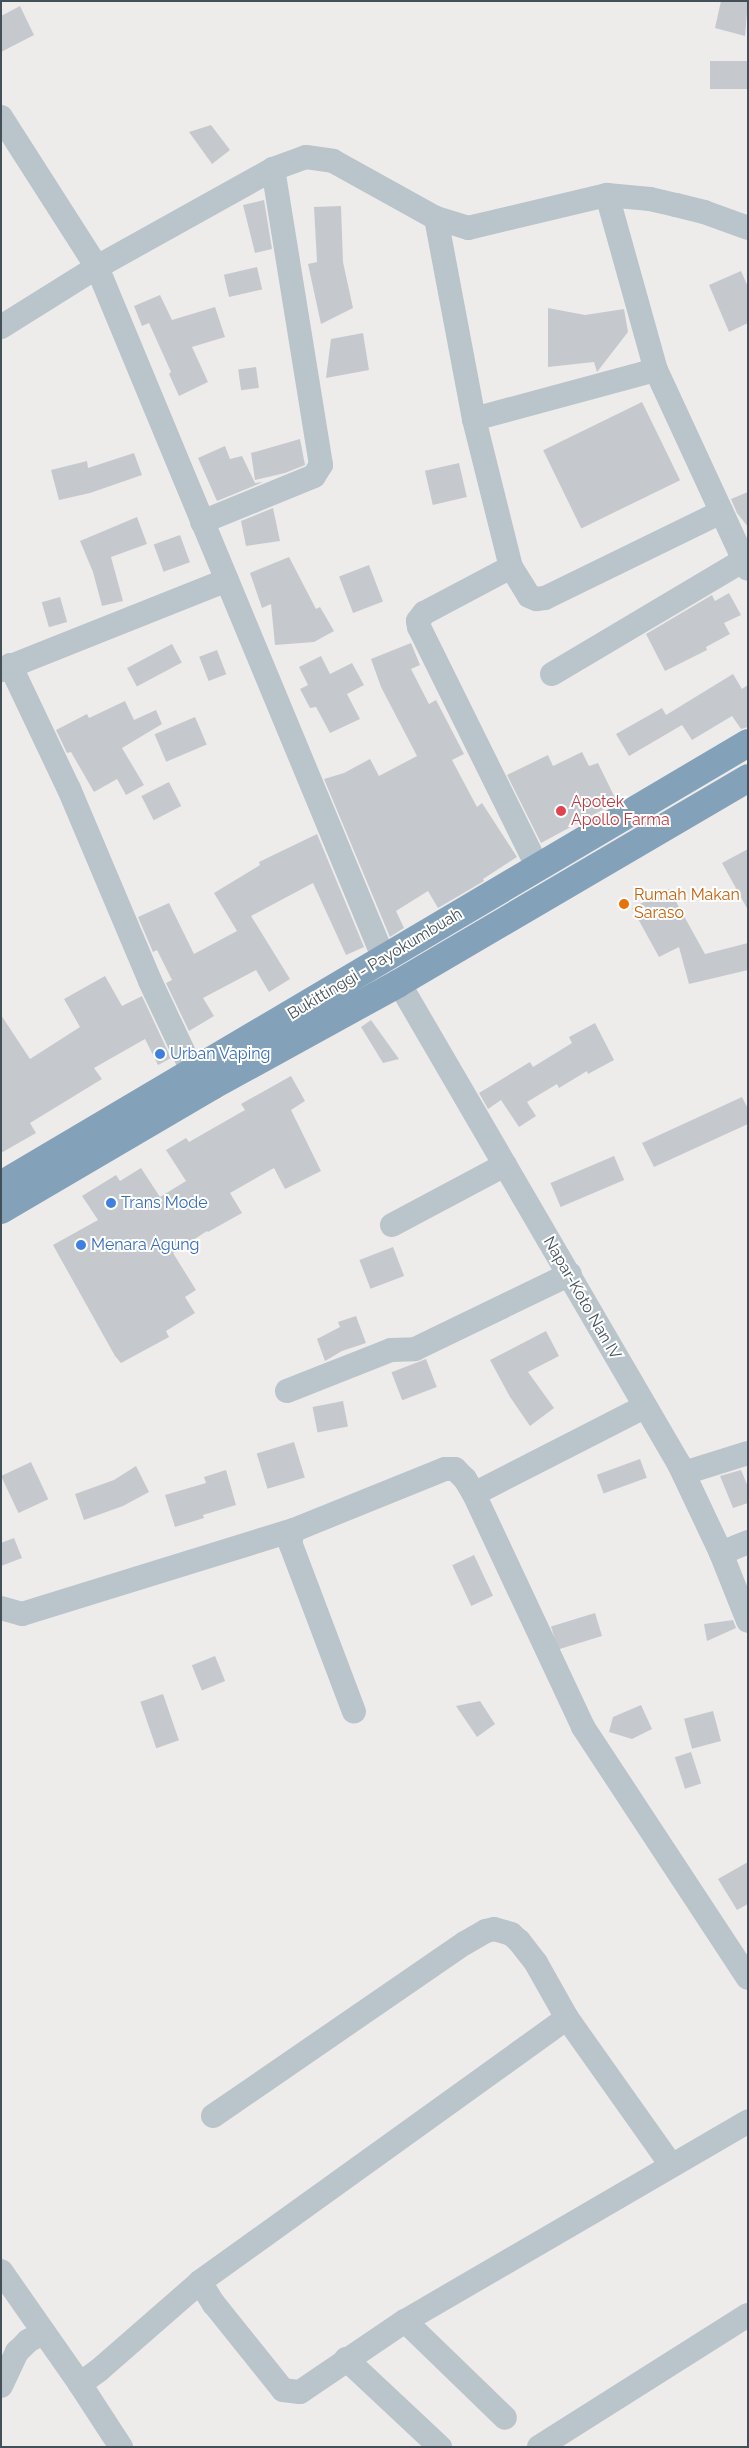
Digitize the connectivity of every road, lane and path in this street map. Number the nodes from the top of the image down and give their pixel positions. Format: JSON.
{"nodes":[{"id":1,"x":1,"y":117,"type":"edge"},
{"id":2,"x":273,"y":169,"type":"junction"},
{"id":3,"x":607,"y":195,"type":"junction"},
{"id":4,"x":436,"y":218,"type":"junction"},
{"id":5,"x":748,"y":228,"type":"edge"},
{"id":6,"x":97,"y":267,"type":"junction"},
{"id":7,"x":1,"y":327,"type":"edge"},
{"id":8,"x":656,"y":370,"type":"junction"},
{"id":9,"x":474,"y":419,"type":"junction"},
{"id":10,"x":721,"y":512,"type":"junction"},
{"id":11,"x":202,"y":522,"type":"junction"},
{"id":12,"x":746,"y":565,"type":"edge"},
{"id":13,"x":511,"y":567,"type":"junction"},
{"id":14,"x":227,"y":580,"type":"junction"},
{"id":15,"x":6,"y":668,"type":"edge"},
{"id":16,"x":552,"y":674,"type":"dead end"},
{"id":17,"x":740,"y":747,"type":"edge"},
{"id":18,"x":747,"y":778,"type":"edge"},
{"id":19,"x":649,"y":799,"type":"junction"},
{"id":20,"x":665,"y":826,"type":"junction"},
{"id":21,"x":537,"y":866,"type":"junction"},
{"id":22,"x":384,"y":959,"type":"junction"},
{"id":23,"x":400,"y":983,"type":"junction"},
{"id":24,"x":193,"y":1072,"type":"junction"},
{"id":25,"x":505,"y":1165,"type":"junction"},
{"id":26,"x":1,"y":1185,"type":"edge"},
{"id":27,"x":1,"y":1210,"type":"edge"},
{"id":28,"x":392,"y":1225,"type":"dead end"},
{"id":29,"x":570,"y":1274,"type":"junction"},
{"id":30,"x":287,"y":1392,"type":"dead end"},
{"id":31,"x":644,"y":1408,"type":"junction"},
{"id":32,"x":748,"y":1452,"type":"edge"},
{"id":33,"x":684,"y":1474,"type":"junction"},
{"id":34,"x":474,"y":1494,"type":"junction"},
{"id":35,"x":294,"y":1530,"type":"junction"},
{"id":36,"x":748,"y":1542,"type":"edge"},
{"id":37,"x":721,"y":1553,"type":"junction"},
{"id":38,"x":1,"y":1608,"type":"edge"},
{"id":39,"x":748,"y":1621,"type":"edge"},
{"id":40,"x":354,"y":1712,"type":"dead end"},
{"id":41,"x":748,"y":1978,"type":"edge"},
{"id":42,"x":567,"y":2018,"type":"junction"},
{"id":43,"x":213,"y":2116,"type":"dead end"},
{"id":44,"x":748,"y":2121,"type":"edge"},
{"id":45,"x":671,"y":2165,"type":"junction"},
{"id":46,"x":1,"y":2271,"type":"edge"},
{"id":47,"x":200,"y":2282,"type":"junction"},
{"id":48,"x":748,"y":2315,"type":"edge"},
{"id":49,"x":405,"y":2321,"type":"junction"},
{"id":50,"x":44,"y":2332,"type":"junction"},
{"id":51,"x":346,"y":2359,"type":"junction"},
{"id":52,"x":80,"y":2384,"type":"junction"},
{"id":53,"x":1,"y":2386,"type":"edge"},
{"id":54,"x":505,"y":2418,"type":"dead end"},
{"id":55,"x":121,"y":2447,"type":"edge"},
{"id":56,"x":440,"y":2447,"type":"edge"},
{"id":57,"x":539,"y":2447,"type":"edge"}],
"edges":[{"from":1,"to":6,"type":"street"},
{"from":2,"to":4,"type":"street"},
{"from":2,"to":6,"type":"street"},
{"from":2,"to":11,"type":"street"},
{"from":3,"to":4,"type":"street"},
{"from":3,"to":5,"type":"street"},
{"from":3,"to":8,"type":"street"},
{"from":4,"to":9,"type":"street"},
{"from":6,"to":7,"type":"street"},
{"from":6,"to":11,"type":"street"},
{"from":8,"to":9,"type":"street"},
{"from":8,"to":10,"type":"street"},
{"from":9,"to":13,"type":"street"},
{"from":10,"to":12,"type":"street"},
{"from":10,"to":13,"type":"street"},
{"from":11,"to":14,"type":"street"},
{"from":12,"to":16,"type":"street"},
{"from":13,"to":21,"type":"street"},
{"from":14,"to":15,"type":"street"},
{"from":14,"to":22,"type":"street"},
{"from":15,"to":24,"type":"street"},
{"from":17,"to":18,"type":"highway"},
{"from":17,"to":19,"type":"highway","name":"Bukittinggi - Payokumbuah"},
{"from":18,"to":20,"type":"highway","name":"Bukittinggi - Payokumbuah"},
{"from":19,"to":20,"type":"highway"},
{"from":19,"to":21,"type":"highway","name":"Bukittinggi - Payokumbuah"},
{"from":20,"to":23,"type":"highway","name":"Bukittinggi - Payokumbuah"},
{"from":21,"to":22,"type":"highway","name":"Bukittinggi - Payokumbuah"},
{"from":22,"to":24,"type":"highway","name":"Bukittinggi - Payokumbuah"},
{"from":23,"to":25,"type":"street","name":"Napar-Koto Nan IV"},
{"from":23,"to":27,"type":"highway","name":"Bukittinggi - Payokumbuah"},
{"from":24,"to":26,"type":"highway","name":"Bukittinggi - Payokumbuah"},
{"from":25,"to":28,"type":"street"},
{"from":25,"to":29,"type":"street","name":"Napar-Koto Nan IV"},
{"from":29,"to":30,"type":"street"},
{"from":29,"to":31,"type":"street","name":"Napar-Koto Nan IV"},
{"from":31,"to":33,"type":"street","name":"Napar-Koto Nan IV"},
{"from":31,"to":34,"type":"street"},
{"from":32,"to":33,"type":"street"},
{"from":33,"to":37,"type":"street","name":"Napar-Koto Nan IV"},
{"from":34,"to":35,"type":"street"},
{"from":34,"to":41,"type":"street"},
{"from":35,"to":38,"type":"street"},
{"from":35,"to":40,"type":"street"},
{"from":36,"to":37,"type":"street"},
{"from":37,"to":39,"type":"street","name":"Napar-Koto Nan IV"},
{"from":42,"to":43,"type":"street"},
{"from":42,"to":45,"type":"street"},
{"from":42,"to":47,"type":"street"},
{"from":44,"to":45,"type":"street"},
{"from":45,"to":49,"type":"street"},
{"from":46,"to":50,"type":"street"},
{"from":47,"to":51,"type":"street"},
{"from":47,"to":52,"type":"street"},
{"from":48,"to":57,"type":"street"},
{"from":49,"to":51,"type":"street"},
{"from":49,"to":54,"type":"street"},
{"from":50,"to":52,"type":"street"},
{"from":50,"to":53,"type":"street"},
{"from":51,"to":56,"type":"street"},
{"from":52,"to":55,"type":"street"}]}
